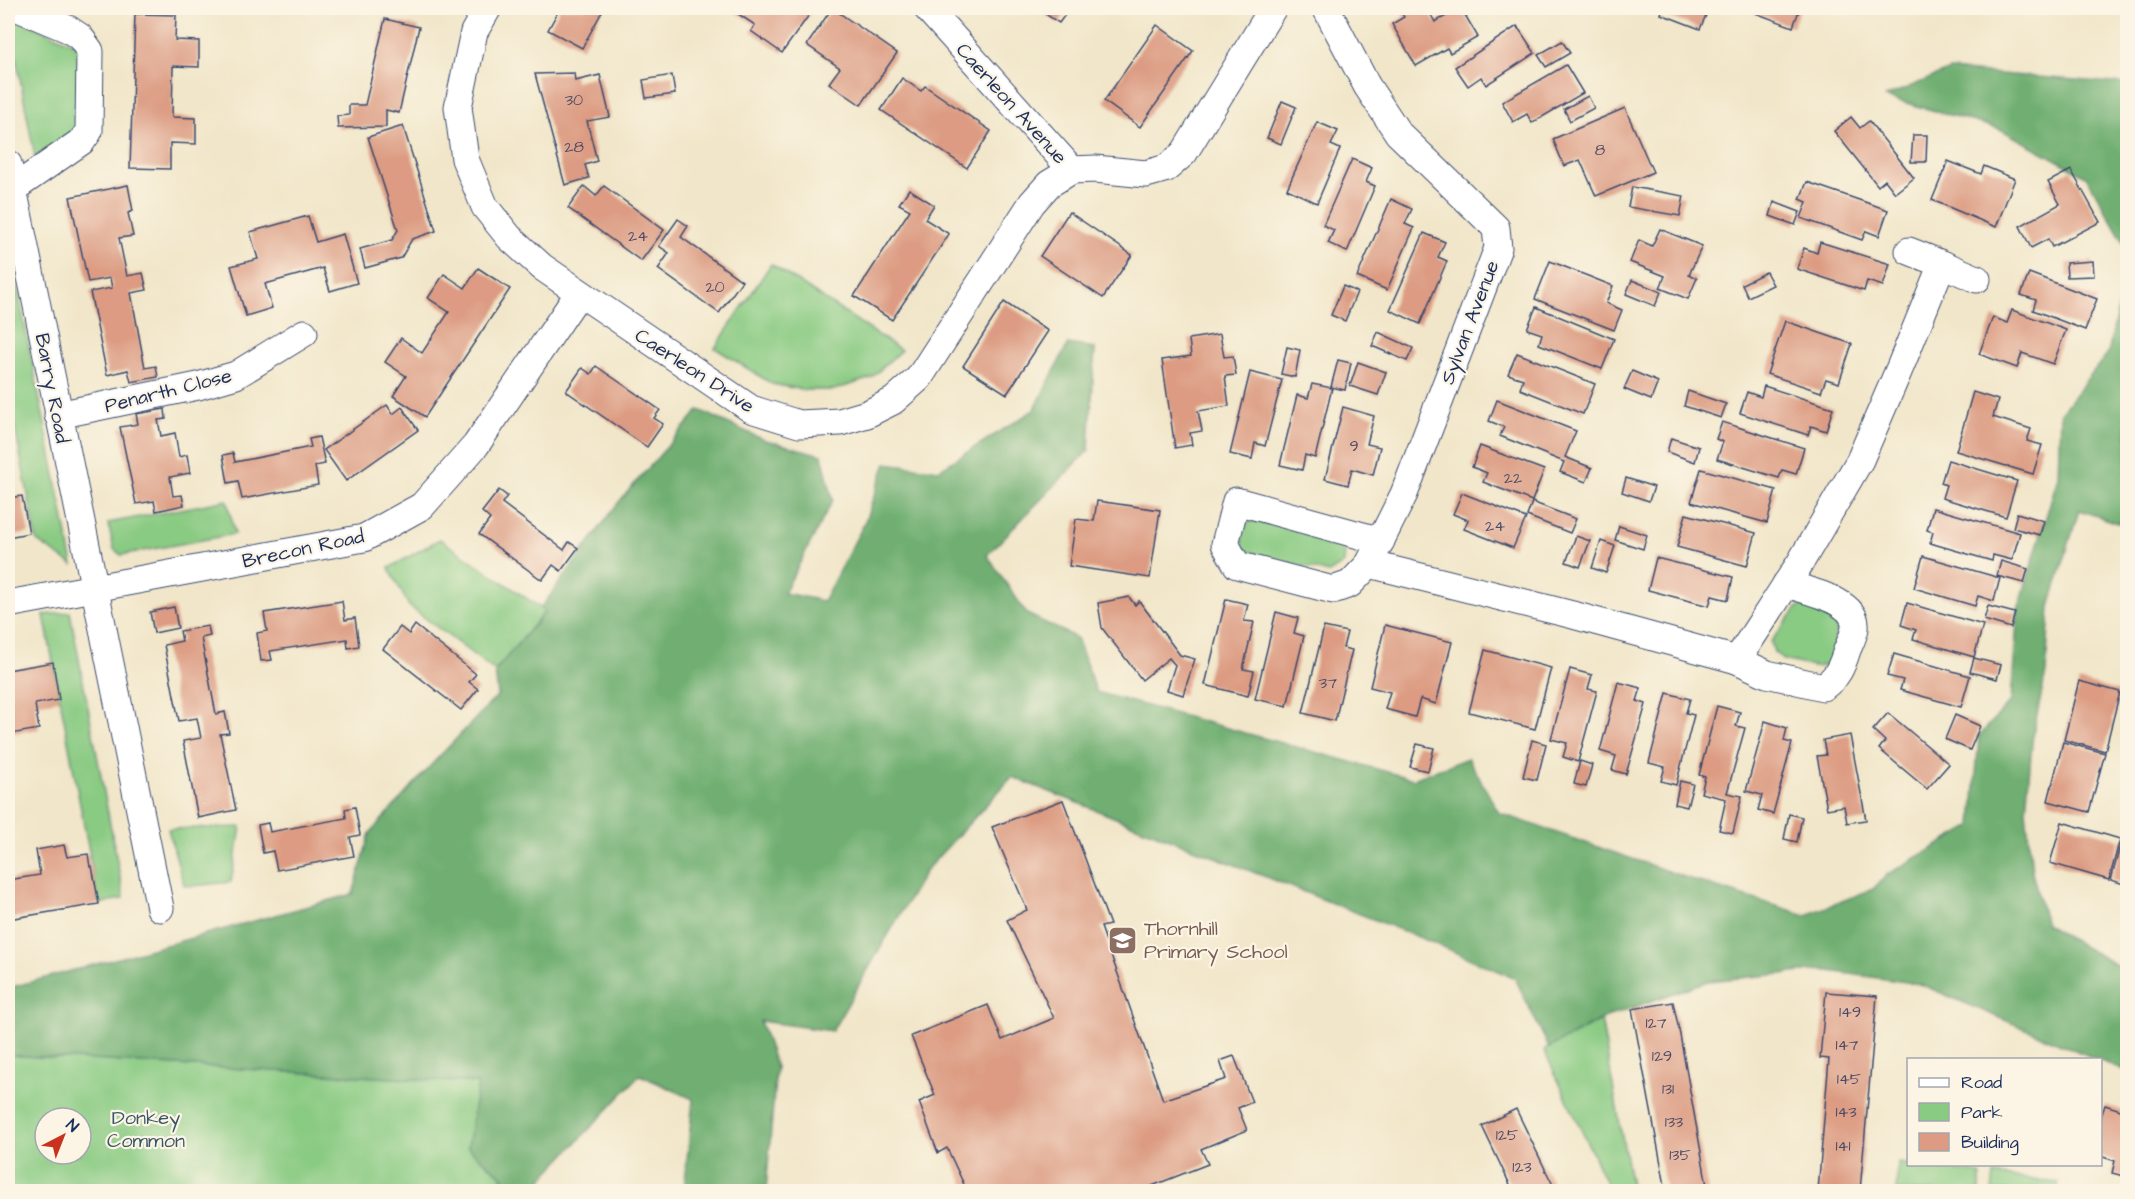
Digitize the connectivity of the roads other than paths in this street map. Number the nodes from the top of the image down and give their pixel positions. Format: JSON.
{"nodes":[{"id":1,"x":18,"y":8,"type":"edge"},
{"id":2,"x":488,"y":8,"type":"edge"},
{"id":3,"x":927,"y":8,"type":"edge"},
{"id":4,"x":1273,"y":8,"type":"edge"},
{"id":5,"x":1326,"y":8,"type":"edge"},
{"id":6,"x":1072,"y":170,"type":"junction"},
{"id":7,"x":10,"y":177,"type":"edge"},
{"id":8,"x":1909,"y":251,"type":"dead end"},
{"id":9,"x":1941,"y":264,"type":"junction"},
{"id":10,"x":1977,"y":279,"type":"dead end"},
{"id":11,"x":579,"y":293,"type":"junction"},
{"id":12,"x":304,"y":333,"type":"dead end"},
{"id":13,"x":58,"y":415,"type":"junction"},
{"id":14,"x":1375,"y":552,"type":"junction"},
{"id":15,"x":1786,"y":584,"type":"junction"},
{"id":16,"x":94,"y":588,"type":"junction"},
{"id":17,"x":8,"y":604,"type":"edge"},
{"id":18,"x":1737,"y":660,"type":"junction"},
{"id":19,"x":160,"y":908,"type":"dead end"}],
"edges":[{"from":1,"to":7,"type":"street","name":"Barry Road"},
{"from":2,"to":11,"type":"street","name":"Caerleon Drive"},
{"from":3,"to":6,"type":"street","name":"Caerleon Avenue"},
{"from":4,"to":6,"type":"street","name":"Caerleon Avenue"},
{"from":5,"to":14,"type":"street","name":"Sylvan Avenue"},
{"from":6,"to":11,"type":"street","name":"Caerleon Drive"},
{"from":7,"to":13,"type":"street","name":"Barry Road"},
{"from":8,"to":9,"type":"street"},
{"from":9,"to":10,"type":"street"},
{"from":9,"to":15,"type":"street"},
{"from":11,"to":16,"type":"street","name":"Brecon Road"},
{"from":12,"to":13,"type":"street","name":"Penarth Close"},
{"from":13,"to":16,"type":"street","name":"Barry Road"},
{"from":14,"to":14,"type":"street","name":"Sylvan Avenue"},
{"from":14,"to":18,"type":"street","name":"Sylvan Avenue"},
{"from":15,"to":18,"type":"street"},
{"from":15,"to":18,"type":"street","name":"Sylvan Avenue"},
{"from":16,"to":17,"type":"street"},
{"from":16,"to":19,"type":"street","name":"Barry Road"}]}
